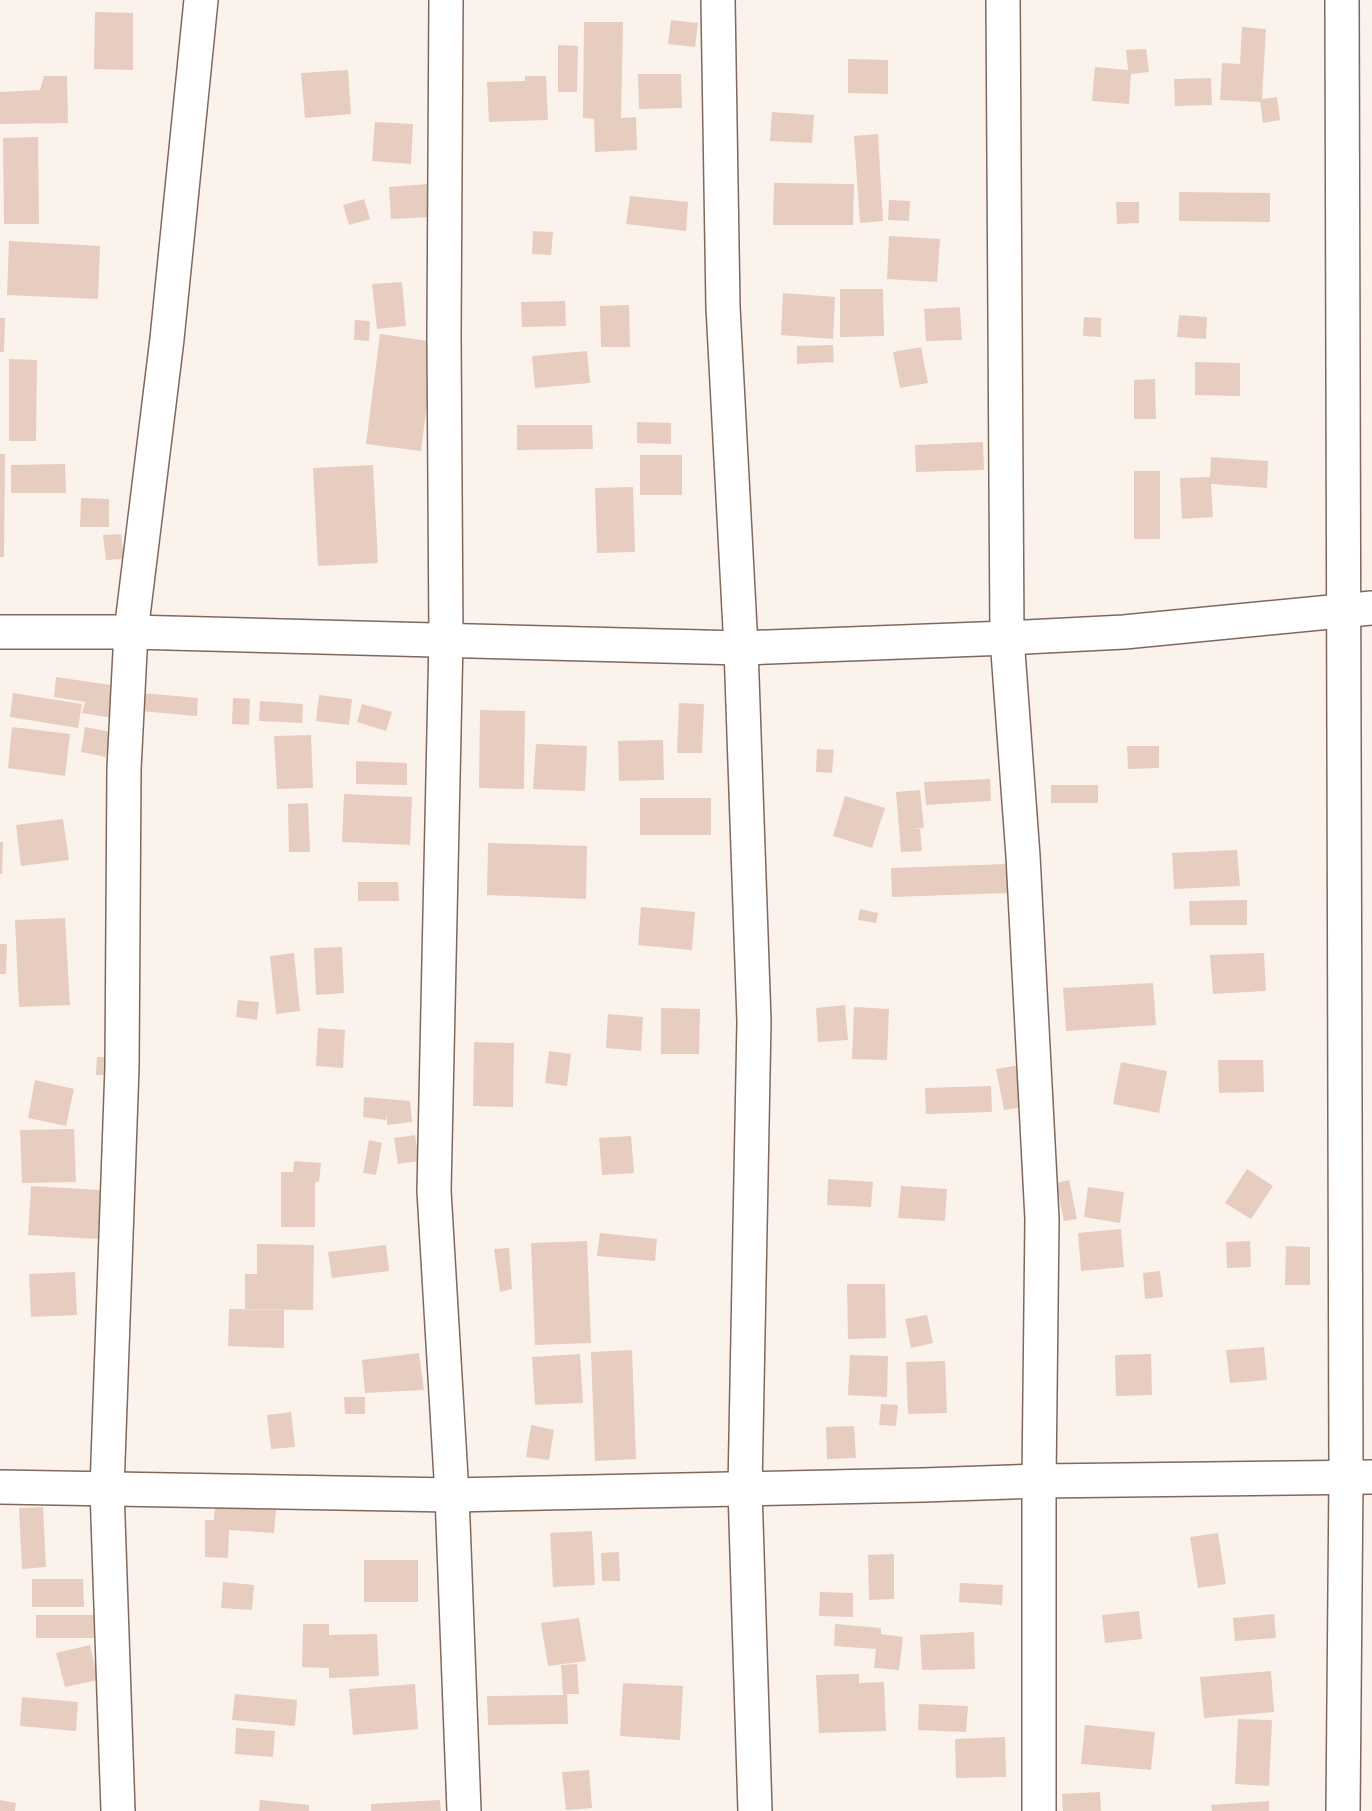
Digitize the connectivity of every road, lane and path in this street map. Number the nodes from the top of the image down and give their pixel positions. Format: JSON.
{"nodes":[{"id":1,"x":201,"y":0,"type":"edge"},
{"id":2,"x":446,"y":0,"type":"edge"},
{"id":3,"x":718,"y":0,"type":"edge"},
{"id":4,"x":1003,"y":0,"type":"edge"},
{"id":5,"x":1342,"y":0,"type":"edge"},
{"id":6,"x":1358,"y":609,"type":"edge"},
{"id":7,"x":0,"y":632,"type":"edge"},
{"id":8,"x":131,"y":632,"type":"junction"},
{"id":9,"x":1007,"y":638,"type":"junction"},
{"id":10,"x":446,"y":639,"type":"junction"},
{"id":11,"x":741,"y":648,"type":"junction"},
{"id":12,"x":1359,"y":1478,"type":"edge"},
{"id":13,"x":1039,"y":1481,"type":"junction"},
{"id":14,"x":0,"y":1487,"type":"edge"},
{"id":15,"x":107,"y":1489,"type":"junction"},
{"id":16,"x":746,"y":1489,"type":"junction"},
{"id":17,"x":452,"y":1495,"type":"junction"},
{"id":18,"x":118,"y":1811,"type":"edge"},
{"id":19,"x":464,"y":1811,"type":"edge"},
{"id":20,"x":755,"y":1811,"type":"edge"},
{"id":21,"x":1040,"y":1811,"type":"edge"},
{"id":22,"x":1343,"y":1811,"type":"edge"}],
"edges":[{"from":1,"to":8,"type":"street"},
{"from":2,"to":10,"type":"street"},
{"from":3,"to":11,"type":"street"},
{"from":4,"to":9,"type":"street"},
{"from":5,"to":6,"type":"street"},
{"from":6,"to":9,"type":"street"},
{"from":6,"to":12,"type":"street"},
{"from":7,"to":8,"type":"street"},
{"from":8,"to":10,"type":"street"},
{"from":8,"to":15,"type":"street"},
{"from":9,"to":11,"type":"street"},
{"from":9,"to":13,"type":"street"},
{"from":10,"to":11,"type":"street"},
{"from":10,"to":17,"type":"street"},
{"from":11,"to":16,"type":"street"},
{"from":12,"to":13,"type":"street"},
{"from":12,"to":22,"type":"street"},
{"from":13,"to":16,"type":"street"},
{"from":13,"to":21,"type":"street"},
{"from":14,"to":15,"type":"street"},
{"from":15,"to":17,"type":"street"},
{"from":15,"to":18,"type":"street"},
{"from":16,"to":17,"type":"street"},
{"from":16,"to":20,"type":"street"},
{"from":17,"to":19,"type":"street"}]}
